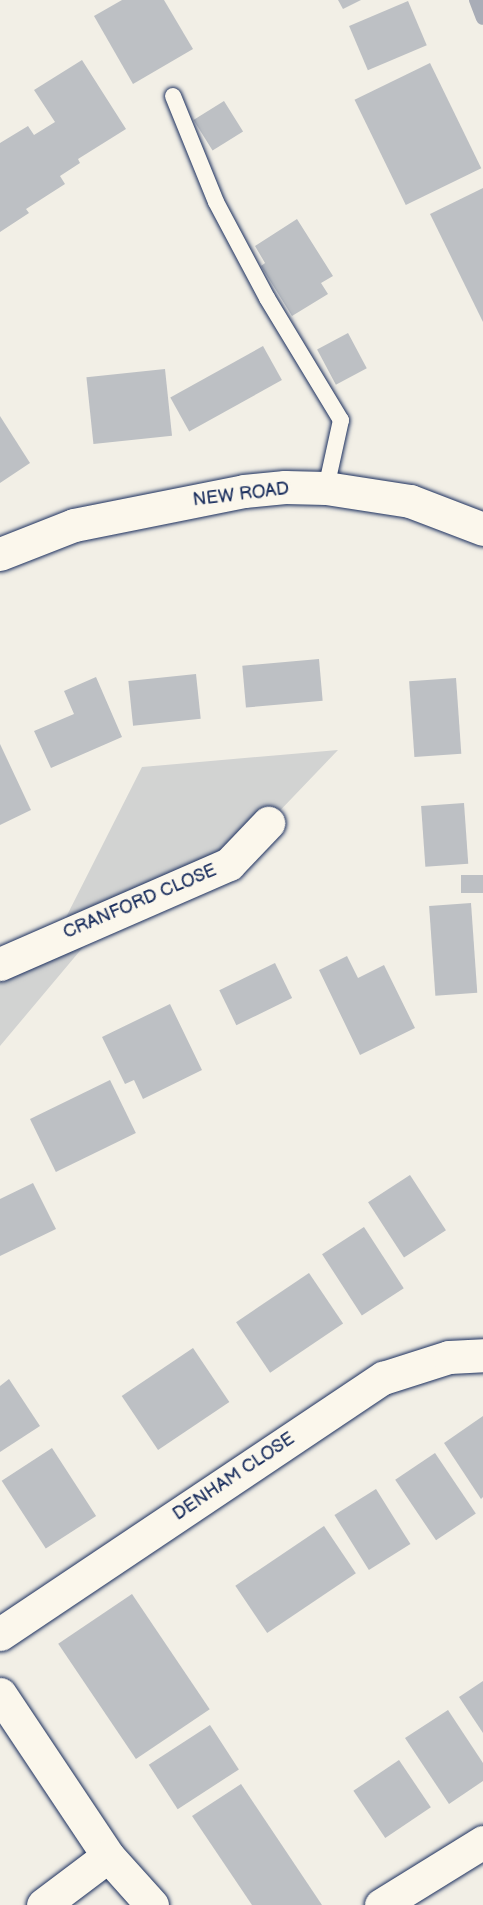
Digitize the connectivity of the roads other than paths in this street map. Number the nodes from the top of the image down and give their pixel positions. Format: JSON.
{"nodes":[{"id":1,"x":173,"y":96,"type":"dead end"},
{"id":2,"x":326,"y":488,"type":"junction"},
{"id":3,"x":483,"y":528,"type":"edge"},
{"id":4,"x":0,"y":554,"type":"edge"},
{"id":5,"x":268,"y":823,"type":"dead end"},
{"id":6,"x":0,"y":964,"type":"edge"},
{"id":7,"x":483,"y":1355,"type":"edge"},
{"id":8,"x":0,"y":1634,"type":"edge"},
{"id":9,"x":0,"y":1694,"type":"edge"},
{"id":10,"x":483,"y":1842,"type":"edge"},
{"id":11,"x":108,"y":1856,"type":"junction"},
{"id":12,"x":43,"y":1905,"type":"edge"},
{"id":13,"x":152,"y":1905,"type":"edge"},
{"id":14,"x":381,"y":1905,"type":"edge"}],
"edges":[{"from":1,"to":2,"type":"lane"},
{"from":2,"to":3,"type":"street","name":"NEW ROAD"},
{"from":2,"to":4,"type":"street","name":"NEW ROAD"},
{"from":5,"to":6,"type":"street","name":"CRANFORD CLOSE"},
{"from":7,"to":8,"type":"street","name":"DENHAM CLOSE"},
{"from":9,"to":11,"type":"street"},
{"from":10,"to":14,"type":"street"},
{"from":11,"to":12,"type":"street"},
{"from":11,"to":13,"type":"street"}]}
